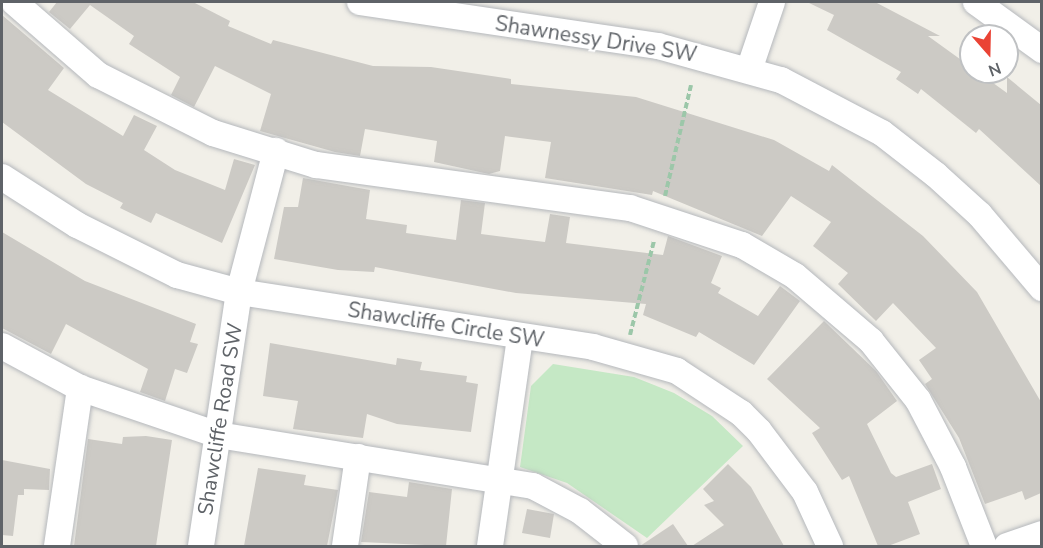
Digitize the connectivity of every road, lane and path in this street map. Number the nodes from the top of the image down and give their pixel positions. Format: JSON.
{"nodes":[{"id":1,"x":14,"y":2,"type":"edge"},
{"id":2,"x":360,"y":2,"type":"edge"},
{"id":3,"x":772,"y":2,"type":"edge"},
{"id":4,"x":976,"y":2,"type":"edge"},
{"id":5,"x":1041,"y":50,"type":"edge"},
{"id":6,"x":749,"y":70,"type":"junction"},
{"id":7,"x":276,"y":151,"type":"junction"},
{"id":8,"x":2,"y":177,"type":"edge"},
{"id":9,"x":1041,"y":288,"type":"edge"},
{"id":10,"x":239,"y":292,"type":"junction"},
{"id":11,"x":520,"y":337,"type":"junction"},
{"id":12,"x":2,"y":346,"type":"edge"},
{"id":13,"x":80,"y":388,"type":"junction"},
{"id":14,"x":218,"y":435,"type":"junction"},
{"id":15,"x":358,"y":457,"type":"junction"},
{"id":16,"x":500,"y":478,"type":"junction"},
{"id":17,"x":1041,"y":534,"type":"edge"},
{"id":18,"x":57,"y":546,"type":"edge"},
{"id":19,"x":201,"y":546,"type":"edge"},
{"id":20,"x":345,"y":546,"type":"edge"},
{"id":21,"x":490,"y":546,"type":"edge"},
{"id":22,"x":625,"y":546,"type":"edge"},
{"id":23,"x":830,"y":546,"type":"edge"},
{"id":24,"x":984,"y":546,"type":"edge"},
{"id":25,"x":1006,"y":546,"type":"edge"}],
"edges":[{"from":1,"to":7,"type":"street"},
{"from":2,"to":6,"type":"street","name":"Shawnessy Drive SW"},
{"from":3,"to":6,"type":"street"},
{"from":4,"to":5,"type":"street"},
{"from":6,"to":9,"type":"street","name":"Shawnessy Drive SW"},
{"from":7,"to":10,"type":"street","name":"Shawcliffe Road SW"},
{"from":7,"to":24,"type":"street"},
{"from":8,"to":10,"type":"street","name":"Shawcliffe Circle SW"},
{"from":10,"to":11,"type":"street","name":"Shawcliffe Circle SW"},
{"from":10,"to":14,"type":"street","name":"Shawcliffe Road SW"},
{"from":11,"to":16,"type":"street"},
{"from":11,"to":23,"type":"street","name":"Shawcliffe Circle SW"},
{"from":12,"to":13,"type":"street"},
{"from":13,"to":14,"type":"street"},
{"from":13,"to":18,"type":"street"},
{"from":14,"to":15,"type":"street"},
{"from":14,"to":19,"type":"street","name":"Shawcliffe Road SW"},
{"from":15,"to":16,"type":"street"},
{"from":15,"to":20,"type":"street"},
{"from":16,"to":21,"type":"street"},
{"from":16,"to":22,"type":"street"},
{"from":17,"to":25,"type":"street"}]}
